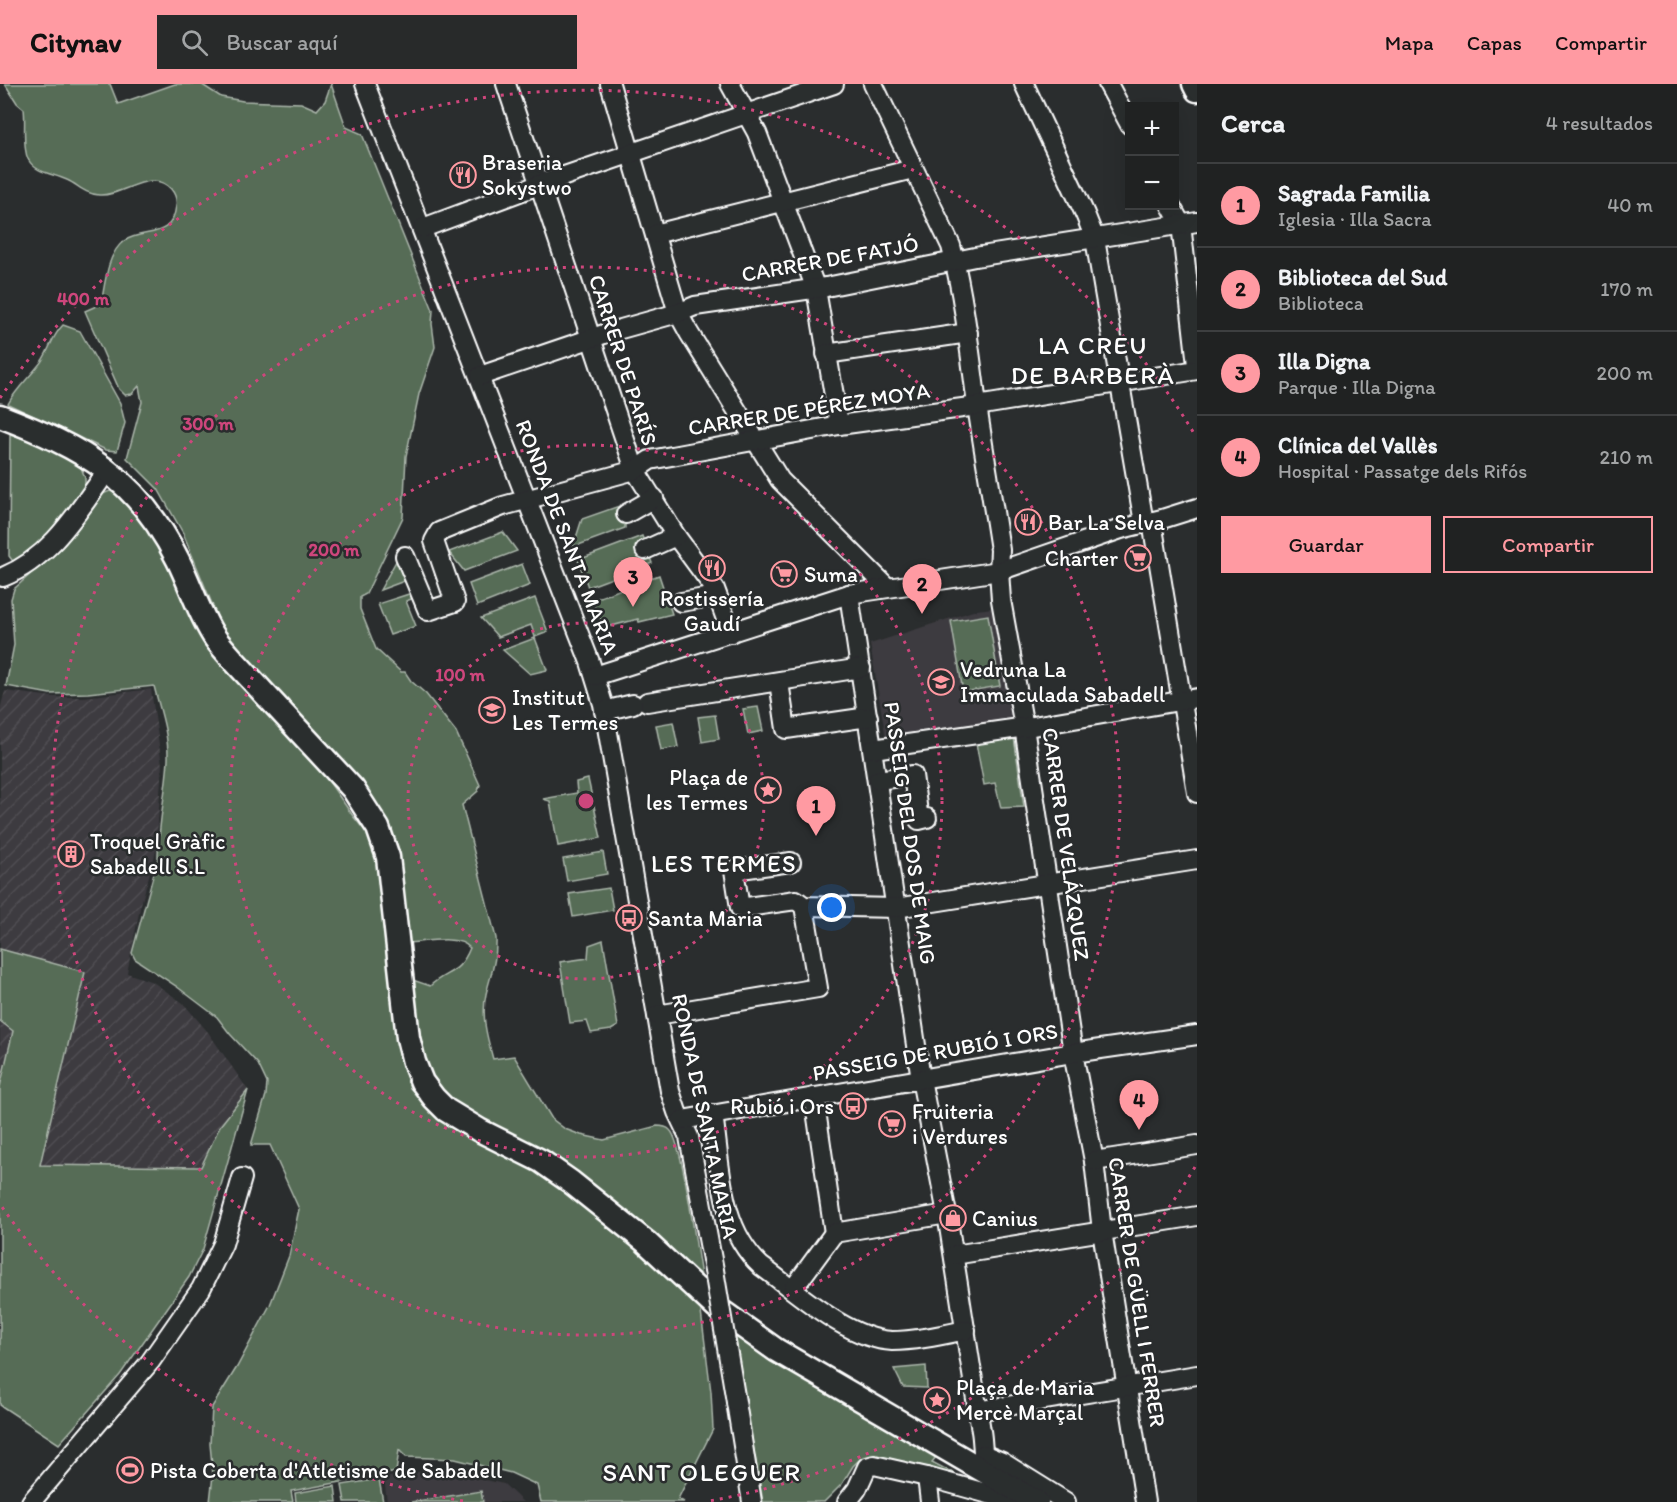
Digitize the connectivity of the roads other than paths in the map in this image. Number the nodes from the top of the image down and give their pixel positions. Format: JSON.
{"nodes":[{"id":1,"x":506,"y":84,"type":"edge"},
{"id":2,"x":610,"y":84,"type":"edge"},
{"id":3,"x":730,"y":84,"type":"edge"},
{"id":4,"x":834,"y":84,"type":"edge"},
{"id":5,"x":873,"y":84,"type":"edge"},
{"id":6,"x":1024,"y":84,"type":"edge"},
{"id":7,"x":1108,"y":84,"type":"edge"},
{"id":8,"x":1194,"y":84,"type":"edge"},
{"id":9,"x":372,"y":86,"type":"edge"},
{"id":10,"x":1197,"y":90,"type":"edge"},
{"id":11,"x":745,"y":115,"type":"junction"},
{"id":12,"x":1125,"y":116,"type":"edge"},
{"id":13,"x":631,"y":153,"type":"junction"},
{"id":14,"x":914,"y":169,"type":"junction"},
{"id":15,"x":541,"y":184,"type":"junction"},
{"id":16,"x":783,"y":202,"type":"junction"},
{"id":17,"x":1175,"y":210,"type":"edge"},
{"id":18,"x":1189,"y":223,"type":"edge"},
{"id":19,"x":423,"y":228,"type":"junction"},
{"id":20,"x":655,"y":234,"type":"junction"},
{"id":21,"x":1095,"y":239,"type":"junction"},
{"id":22,"x":955,"y":261,"type":"junction"},
{"id":23,"x":816,"y":289,"type":"junction"},
{"id":24,"x":678,"y":313,"type":"junction"},
{"id":25,"x":968,"y":333,"type":"junction"},
{"id":26,"x":591,"y":339,"type":"junction"},
{"id":27,"x":826,"y":354,"type":"junction"},
{"id":28,"x":1197,"y":365,"type":"edge"},
{"id":29,"x":1197,"y":370,"type":"edge"},
{"id":30,"x":480,"y":376,"type":"junction"},
{"id":31,"x":1120,"y":382,"type":"junction"},
{"id":32,"x":977,"y":406,"type":"junction"},
{"id":33,"x":0,"y":416,"type":"edge"},
{"id":34,"x":839,"y":425,"type":"junction"},
{"id":35,"x":756,"y":440,"type":"junction"},
{"id":36,"x":108,"y":470,"type":"junction"},
{"id":37,"x":635,"y":470,"type":"junction"},
{"id":38,"x":654,"y":498,"type":"junction"},
{"id":39,"x":528,"y":501,"type":"junction"},
{"id":40,"x":1197,"y":508,"type":"edge"},
{"id":41,"x":626,"y":514,"type":"dead end"},
{"id":42,"x":1148,"y":522,"type":"junction"},
{"id":43,"x":676,"y":536,"type":"junction"},
{"id":44,"x":645,"y":550,"type":"dead end"},
{"id":45,"x":405,"y":556,"type":"dead end"},
{"id":46,"x":999,"y":571,"type":"junction"},
{"id":47,"x":3,"y":577,"type":"dead end"},
{"id":48,"x":887,"y":587,"type":"junction"},
{"id":49,"x":849,"y":594,"type":"junction"},
{"id":50,"x":717,"y":596,"type":"junction"},
{"id":51,"x":681,"y":602,"type":"dead end"},
{"id":52,"x":731,"y":633,"type":"junction"},
{"id":53,"x":861,"y":668,"type":"junction"},
{"id":54,"x":595,"y":676,"type":"junction"},
{"id":55,"x":779,"y":682,"type":"junction"},
{"id":56,"x":1190,"y":699,"type":"edge"},
{"id":57,"x":604,"y":711,"type":"junction"},
{"id":58,"x":868,"y":717,"type":"junction"},
{"id":59,"x":1024,"y":727,"type":"junction"},
{"id":60,"x":873,"y":749,"type":"junction"},
{"id":61,"x":878,"y":780,"type":"junction"},
{"id":62,"x":1197,"y":793,"type":"edge"},
{"id":63,"x":927,"y":818,"type":"dead end"},
{"id":64,"x":1197,"y":860,"type":"edge"},
{"id":65,"x":792,"y":862,"type":"dead end"},
{"id":66,"x":1047,"y":883,"type":"junction"},
{"id":67,"x":804,"y":906,"type":"junction"},
{"id":68,"x":897,"y":908,"type":"junction"},
{"id":69,"x":657,"y":1015,"type":"junction"},
{"id":70,"x":1197,"y":1035,"type":"edge"},
{"id":71,"x":1072,"y":1053,"type":"junction"},
{"id":72,"x":921,"y":1079,"type":"junction"},
{"id":73,"x":814,"y":1097,"type":"junction"},
{"id":74,"x":713,"y":1114,"type":"junction"},
{"id":75,"x":682,"y":1120,"type":"junction"},
{"id":76,"x":1197,"y":1145,"type":"edge"},
{"id":77,"x":1094,"y":1161,"type":"junction"},
{"id":78,"x":242,"y":1178,"type":"dead end"},
{"id":79,"x":947,"y":1214,"type":"junction"},
{"id":80,"x":1197,"y":1215,"type":"edge"},
{"id":81,"x":1102,"y":1231,"type":"junction"},
{"id":82,"x":834,"y":1233,"type":"junction"},
{"id":83,"x":954,"y":1255,"type":"junction"},
{"id":84,"x":793,"y":1289,"type":"junction"},
{"id":85,"x":966,"y":1330,"type":"junction"},
{"id":86,"x":1197,"y":1374,"type":"edge"},
{"id":87,"x":1127,"y":1387,"type":"junction"},
{"id":88,"x":978,"y":1411,"type":"junction"},
{"id":89,"x":927,"y":1477,"type":"junction"},
{"id":90,"x":988,"y":1477,"type":"edge"},
{"id":91,"x":1052,"y":1500,"type":"edge"},
{"id":92,"x":31,"y":1502,"type":"edge"},
{"id":93,"x":752,"y":1502,"type":"edge"},
{"id":94,"x":847,"y":1502,"type":"edge"},
{"id":95,"x":930,"y":1502,"type":"edge"},
{"id":96,"x":1145,"y":1502,"type":"edge"}],
"edges":[{"from":1,"to":15,"type":"street","name":"CARRER DE PARÍS"},
{"from":2,"to":13,"type":"street"},
{"from":3,"to":11,"type":"street"},
{"from":4,"to":11,"type":"street"},
{"from":5,"to":14,"type":"street","name":"CARRER DE VELÁZQUEZ"},
{"from":6,"to":21,"type":"street"},
{"from":7,"to":12,"type":"street"},
{"from":8,"to":10,"type":"main road"},
{"from":9,"to":19,"type":"street","name":"RONDA DE SANTA MARIA"},
{"from":11,"to":13,"type":"street"},
{"from":11,"to":16,"type":"street"},
{"from":13,"to":15,"type":"street"},
{"from":13,"to":20,"type":"street"},
{"from":14,"to":16,"type":"street"},
{"from":14,"to":22,"type":"street","name":"CARRER DE VELÁZQUEZ"},
{"from":15,"to":19,"type":"street"},
{"from":15,"to":26,"type":"street","name":"CARRER DE PARÍS"},
{"from":16,"to":20,"type":"street"},
{"from":16,"to":23,"type":"street"},
{"from":17,"to":18,"type":"street"},
{"from":18,"to":21,"type":"street","name":"CARRER DE FATJÓ"},
{"from":18,"to":28,"type":"street"},
{"from":19,"to":30,"type":"street","name":"RONDA DE SANTA MARIA"},
{"from":20,"to":24,"type":"street"},
{"from":21,"to":22,"type":"street","name":"CARRER DE FATJÓ"},
{"from":21,"to":31,"type":"street"},
{"from":22,"to":23,"type":"street","name":"CARRER DE FATJÓ"},
{"from":22,"to":25,"type":"street","name":"CARRER DE VELÁZQUEZ"},
{"from":23,"to":24,"type":"street","name":"CARRER DE FATJÓ"},
{"from":23,"to":27,"type":"street"},
{"from":24,"to":26,"type":"street","name":"CARRER DE FATJÓ"},
{"from":24,"to":35,"type":"street"},
{"from":25,"to":27,"type":"street"},
{"from":25,"to":32,"type":"street","name":"CARRER DE VELÁZQUEZ"},
{"from":26,"to":30,"type":"street","name":"CARRER DE FATJÓ"},
{"from":26,"to":37,"type":"street","name":"CARRER DE PARÍS"},
{"from":27,"to":34,"type":"street"},
{"from":29,"to":31,"type":"street","name":"CARRER DE PÉREZ MOYA"},
{"from":30,"to":39,"type":"street","name":"RONDA DE SANTA MARIA"},
{"from":31,"to":32,"type":"street","name":"CARRER DE PÉREZ MOYA"},
{"from":31,"to":42,"type":"street"},
{"from":32,"to":34,"type":"street","name":"CARRER DE PÉREZ MOYA"},
{"from":32,"to":46,"type":"street","name":"CARRER DE VELÁZQUEZ"},
{"from":33,"to":36,"type":"main road"},
{"from":34,"to":35,"type":"street","name":"CARRER DE PÉREZ MOYA"},
{"from":35,"to":37,"type":"street","name":"CARRER DE PÉREZ MOYA"},
{"from":35,"to":48,"type":"street"},
{"from":36,"to":47,"type":"street"},
{"from":36,"to":90,"type":"main road"},
{"from":37,"to":38,"type":"street","name":"CARRER DE PARÍS"},
{"from":37,"to":39,"type":"street","name":"CARRER DE PÉREZ MOYA"},
{"from":38,"to":41,"type":"street"},
{"from":38,"to":43,"type":"street","name":"CARRER DE PARÍS"},
{"from":39,"to":45,"type":"street","name":"CARRER DE PÉREZ MOYA"},
{"from":39,"to":54,"type":"street","name":"RONDA DE SANTA MARIA"},
{"from":40,"to":42,"type":"street"},
{"from":42,"to":46,"type":"street"},
{"from":42,"to":56,"type":"street"},
{"from":43,"to":44,"type":"street"},
{"from":43,"to":50,"type":"street","name":"CARRER DE PARÍS"},
{"from":46,"to":48,"type":"street"},
{"from":46,"to":59,"type":"street","name":"CARRER DE VELÁZQUEZ"},
{"from":48,"to":49,"type":"street"},
{"from":49,"to":52,"type":"street"},
{"from":49,"to":53,"type":"street","name":"PASSEIG DEL DOS DE MAIG"},
{"from":50,"to":51,"type":"street"},
{"from":50,"to":52,"type":"street","name":"CARRER DE PARÍS"},
{"from":52,"to":54,"type":"street"},
{"from":53,"to":55,"type":"street"},
{"from":53,"to":58,"type":"street","name":"PASSEIG DEL DOS DE MAIG"},
{"from":54,"to":57,"type":"street","name":"RONDA DE SANTA MARIA"},
{"from":55,"to":57,"type":"street"},
{"from":55,"to":58,"type":"street"},
{"from":56,"to":59,"type":"street"},
{"from":56,"to":62,"type":"street"},
{"from":57,"to":69,"type":"street","name":"RONDA DE SANTA MARIA"},
{"from":58,"to":60,"type":"street","name":"PASSEIG DEL DOS DE MAIG"},
{"from":59,"to":60,"type":"street"},
{"from":59,"to":66,"type":"street","name":"CARRER DE VELÁZQUEZ"},
{"from":60,"to":61,"type":"street","name":"PASSEIG DEL DOS DE MAIG"},
{"from":61,"to":63,"type":"street"},
{"from":61,"to":68,"type":"street","name":"PASSEIG DEL DOS DE MAIG"},
{"from":64,"to":66,"type":"street"},
{"from":65,"to":67,"type":"street"},
{"from":66,"to":68,"type":"street"},
{"from":66,"to":71,"type":"street","name":"CARRER DE VELÁZQUEZ"},
{"from":67,"to":68,"type":"street"},
{"from":67,"to":69,"type":"street"},
{"from":68,"to":72,"type":"street","name":"PASSEIG DEL DOS DE MAIG"},
{"from":69,"to":75,"type":"street","name":"RONDA DE SANTA MARIA"},
{"from":70,"to":71,"type":"street","name":"PASSEIG DE RUBIÓ I ORS"},
{"from":71,"to":72,"type":"street","name":"PASSEIG DE RUBIÓ I ORS"},
{"from":71,"to":77,"type":"street","name":"CARRER DE GÜELL I FERRER"},
{"from":72,"to":73,"type":"street","name":"PASSEIG DE RUBIÓ I ORS"},
{"from":72,"to":79,"type":"street","name":"PASSEIG DEL DOS DE MAIG"},
{"from":73,"to":74,"type":"street","name":"PASSEIG DE RUBIÓ I ORS"},
{"from":73,"to":82,"type":"street"},
{"from":74,"to":75,"type":"street","name":"PASSEIG DE RUBIÓ I ORS"},
{"from":74,"to":84,"type":"street"},
{"from":75,"to":93,"type":"street","name":"RONDA DE SANTA MARIA","bridge":true},
{"from":76,"to":77,"type":"street"},
{"from":77,"to":81,"type":"street","name":"CARRER DE GÜELL I FERRER"},
{"from":78,"to":92,"type":"street"},
{"from":79,"to":82,"type":"street"},
{"from":79,"to":83,"type":"street","name":"PASSEIG DEL DOS DE MAIG"},
{"from":80,"to":81,"type":"street"},
{"from":81,"to":83,"type":"street"},
{"from":81,"to":87,"type":"street","name":"CARRER DE GÜELL I FERRER"},
{"from":82,"to":84,"type":"street"},
{"from":83,"to":85,"type":"street","name":"PASSEIG DEL DOS DE MAIG"},
{"from":84,"to":85,"type":"street"},
{"from":85,"to":88,"type":"street","name":"PASSEIG DEL DOS DE MAIG"},
{"from":86,"to":87,"type":"street"},
{"from":87,"to":88,"type":"street"},
{"from":87,"to":96,"type":"street","name":"CARRER DE GÜELL I FERRER"},
{"from":88,"to":90,"type":"street","name":"PASSEIG DEL DOS DE MAIG"},
{"from":89,"to":90,"type":"street"},
{"from":89,"to":94,"type":"street"},
{"from":89,"to":95,"type":"street"},
{"from":90,"to":91,"type":"main road"}]}
